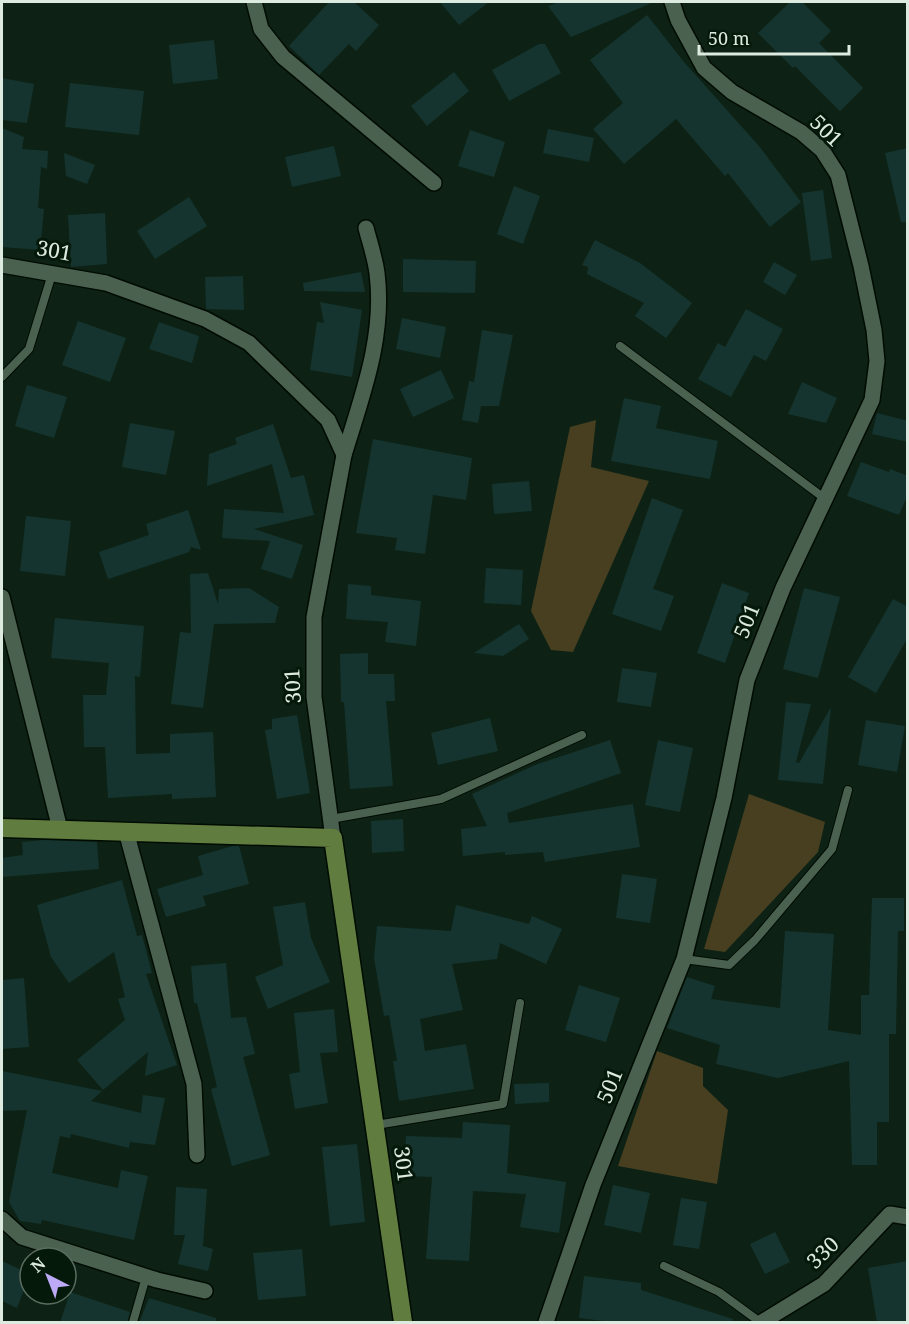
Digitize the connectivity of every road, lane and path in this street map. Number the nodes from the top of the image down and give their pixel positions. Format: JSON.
{"nodes":[{"id":1,"x":254,"y":2,"type":"edge"},
{"id":2,"x":672,"y":2,"type":"edge"},
{"id":3,"x":434,"y":183,"type":"dead end"},
{"id":4,"x":366,"y":228,"type":"dead end"},
{"id":5,"x":2,"y":265,"type":"edge"},
{"id":6,"x":52,"y":274,"type":"junction"},
{"id":7,"x":620,"y":346,"type":"dead end"},
{"id":8,"x":2,"y":377,"type":"edge"},
{"id":9,"x":344,"y":456,"type":"junction"},
{"id":10,"x":824,"y":498,"type":"junction"},
{"id":11,"x":2,"y":597,"type":"edge"},
{"id":12,"x":582,"y":735,"type":"dead end"},
{"id":13,"x":848,"y":790,"type":"dead end"},
{"id":14,"x":331,"y":819,"type":"junction"},
{"id":15,"x":2,"y":828,"type":"edge"},
{"id":16,"x":60,"y":829,"type":"junction"},
{"id":17,"x":126,"y":831,"type":"junction"},
{"id":18,"x":333,"y":838,"type":"junction"},
{"id":19,"x":684,"y":960,"type":"junction"},
{"id":20,"x":520,"y":1004,"type":"dead end"},
{"id":21,"x":376,"y":1125,"type":"junction"},
{"id":22,"x":197,"y":1155,"type":"dead end"},
{"id":23,"x":908,"y":1217,"type":"edge"},
{"id":24,"x":2,"y":1219,"type":"edge"},
{"id":25,"x":664,"y":1266,"type":"dead end"},
{"id":26,"x":146,"y":1277,"type":"junction"},
{"id":27,"x":205,"y":1291,"type":"dead end"},
{"id":28,"x":133,"y":1323,"type":"edge"},
{"id":29,"x":403,"y":1323,"type":"edge"},
{"id":30,"x":546,"y":1323,"type":"edge"},
{"id":31,"x":761,"y":1323,"type":"edge"}],
"edges":[{"from":1,"to":3,"type":"street"},
{"from":2,"to":10,"type":"street","name":"501"},
{"from":4,"to":9,"type":"street"},
{"from":5,"to":6,"type":"street","name":"301"},
{"from":6,"to":8,"type":"lane"},
{"from":6,"to":9,"type":"street","name":"301"},
{"from":7,"to":10,"type":"lane"},
{"from":9,"to":14,"type":"street","name":"301"},
{"from":10,"to":19,"type":"street","name":"501"},
{"from":11,"to":16,"type":"street"},
{"from":12,"to":14,"type":"lane"},
{"from":13,"to":19,"type":"lane"},
{"from":14,"to":18,"type":"street","name":"301"},
{"from":15,"to":16,"type":"street"},
{"from":16,"to":17,"type":"street"},
{"from":17,"to":18,"type":"street"},
{"from":17,"to":22,"type":"street"},
{"from":18,"to":21,"type":"street","name":"301"},
{"from":19,"to":30,"type":"street","name":"501"},
{"from":20,"to":21,"type":"lane"},
{"from":21,"to":29,"type":"street","name":"301"},
{"from":23,"to":31,"type":"street","name":"330"},
{"from":24,"to":26,"type":"street"},
{"from":25,"to":31,"type":"lane"},
{"from":26,"to":27,"type":"street"},
{"from":26,"to":28,"type":"lane"}]}
